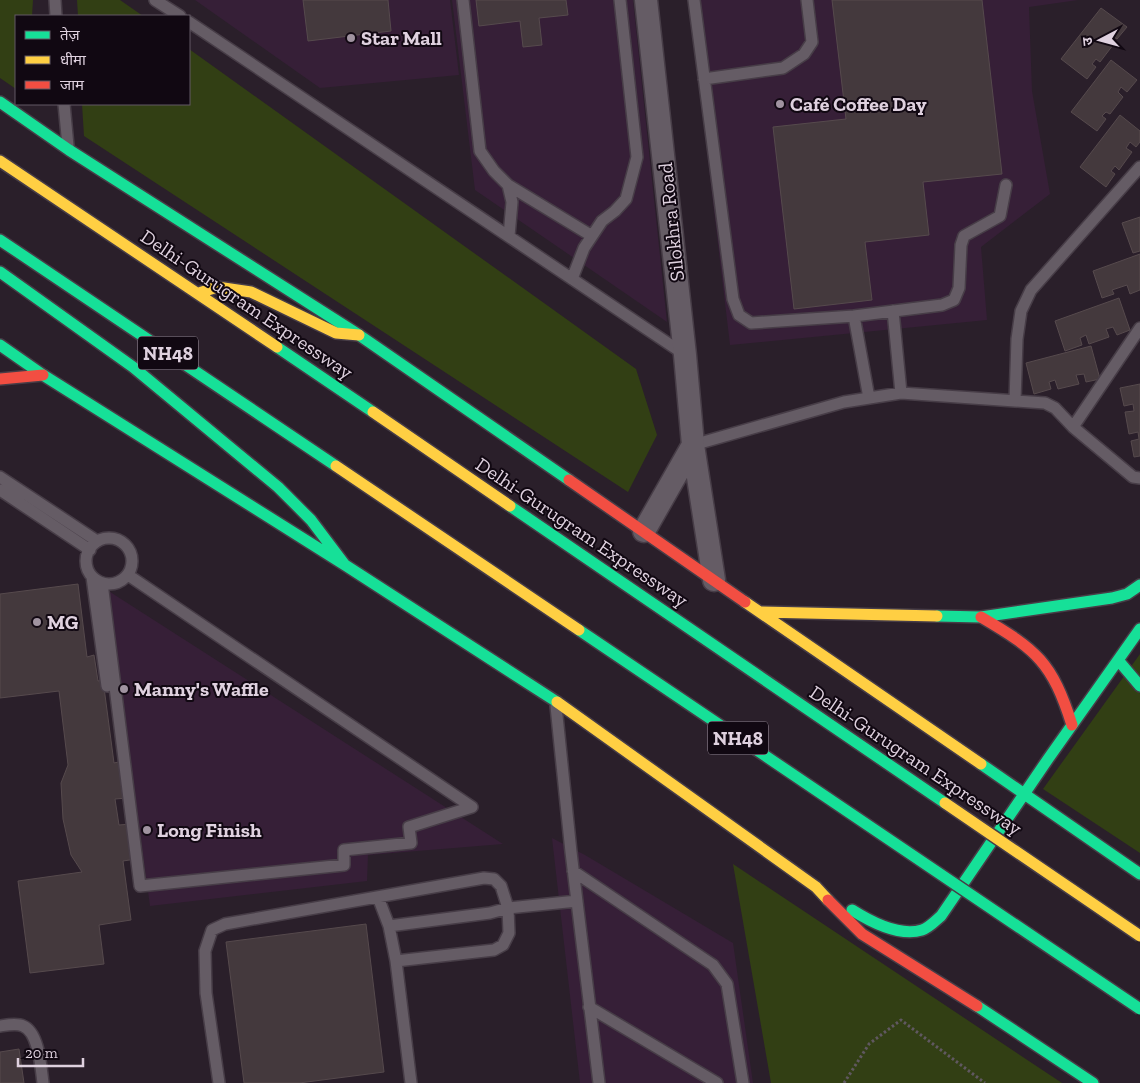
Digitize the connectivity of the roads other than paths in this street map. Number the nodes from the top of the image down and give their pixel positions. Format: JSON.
{"nodes":[{"id":1,"x":55,"y":0,"type":"edge"},
{"id":2,"x":156,"y":0,"type":"edge"},
{"id":3,"x":463,"y":0,"type":"edge"},
{"id":4,"x":620,"y":0,"type":"edge"},
{"id":5,"x":646,"y":0,"type":"edge"},
{"id":6,"x":694,"y":0,"type":"edge"},
{"id":7,"x":807,"y":0,"type":"edge"},
{"id":8,"x":56,"y":15,"type":"edge"},
{"id":9,"x":178,"y":15,"type":"edge"},
{"id":10,"x":190,"y":23,"type":"edge"},
{"id":11,"x":704,"y":79,"type":"junction"},
{"id":12,"x":0,"y":102,"type":"edge"},
{"id":13,"x":64,"y":105,"type":"edge"},
{"id":14,"x":69,"y":150,"type":"junction"},
{"id":15,"x":0,"y":161,"type":"edge"},
{"id":16,"x":1140,"y":167,"type":"edge"},
{"id":17,"x":508,"y":185,"type":"junction"},
{"id":18,"x":1006,"y":185,"type":"dead end"},
{"id":19,"x":509,"y":236,"type":"junction"},
{"id":20,"x":592,"y":236,"type":"junction"},
{"id":21,"x":0,"y":240,"type":"edge"},
{"id":22,"x":0,"y":272,"type":"edge"},
{"id":23,"x":572,"y":279,"type":"junction"},
{"id":24,"x":199,"y":293,"type":"junction"},
{"id":25,"x":893,"y":311,"type":"junction"},
{"id":26,"x":854,"y":316,"type":"junction"},
{"id":27,"x":1140,"y":328,"type":"edge"},
{"id":28,"x":359,"y":335,"type":"junction"},
{"id":29,"x":0,"y":345,"type":"edge"},
{"id":30,"x":685,"y":355,"type":"junction"},
{"id":31,"x":43,"y":375,"type":"junction"},
{"id":32,"x":0,"y":379,"type":"edge"},
{"id":33,"x":901,"y":393,"type":"junction"},
{"id":34,"x":869,"y":398,"type":"junction"},
{"id":35,"x":1016,"y":401,"type":"junction"},
{"id":36,"x":1073,"y":427,"type":"junction"},
{"id":37,"x":693,"y":445,"type":"junction"},
{"id":38,"x":0,"y":477,"type":"edge"},
{"id":39,"x":1138,"y":479,"type":"edge"},
{"id":40,"x":0,"y":490,"type":"edge"},
{"id":41,"x":644,"y":531,"type":"junction"},
{"id":42,"x":93,"y":545,"type":"junction"},
{"id":43,"x":345,"y":566,"type":"junction"},
{"id":44,"x":128,"y":575,"type":"junction"},
{"id":45,"x":97,"y":580,"type":"junction"},
{"id":46,"x":714,"y":580,"type":"junction"},
{"id":47,"x":1140,"y":585,"type":"edge"},
{"id":48,"x":760,"y":612,"type":"junction"},
{"id":49,"x":982,"y":617,"type":"junction"},
{"id":50,"x":1140,"y":629,"type":"edge"},
{"id":51,"x":1118,"y":660,"type":"junction"},
{"id":52,"x":107,"y":686,"type":"dead end"},
{"id":53,"x":1140,"y":686,"type":"edge"},
{"id":54,"x":556,"y":701,"type":"junction"},
{"id":55,"x":1072,"y":725,"type":"junction"},
{"id":56,"x":1024,"y":794,"type":"junction"},
{"id":57,"x":573,"y":871,"type":"junction"},
{"id":58,"x":1140,"y":874,"type":"edge"},
{"id":59,"x":816,"y":887,"type":"junction"},
{"id":60,"x":378,"y":897,"type":"junction"},
{"id":61,"x":577,"y":901,"type":"junction"},
{"id":62,"x":508,"y":908,"type":"junction"},
{"id":63,"x":389,"y":926,"type":"junction"},
{"id":64,"x":1140,"y":936,"type":"edge"},
{"id":65,"x":396,"y":961,"type":"junction"},
{"id":66,"x":590,"y":1006,"type":"junction"},
{"id":67,"x":1140,"y":1009,"type":"edge"},
{"id":68,"x":0,"y":1026,"type":"edge"},
{"id":69,"x":43,"y":1083,"type":"edge"},
{"id":70,"x":219,"y":1083,"type":"edge"},
{"id":71,"x":411,"y":1083,"type":"edge"},
{"id":72,"x":599,"y":1083,"type":"edge"},
{"id":73,"x":718,"y":1083,"type":"edge"},
{"id":74,"x":743,"y":1083,"type":"edge"},
{"id":75,"x":1093,"y":1083,"type":"edge"}],
"edges":[{"from":1,"to":8,"type":"lane"},
{"from":2,"to":9,"type":"lane"},
{"from":3,"to":17,"type":"lane"},
{"from":4,"to":20,"type":"lane"},
{"from":5,"to":30,"type":"street","name":"Silokhra Road"},
{"from":6,"to":11,"type":"lane"},
{"from":7,"to":11,"type":"lane"},
{"from":10,"to":19,"type":"lane"},
{"from":11,"to":26,"type":"lane"},
{"from":12,"to":14,"type":"main road"},
{"from":13,"to":14,"type":"lane"},
{"from":14,"to":28,"type":"main road"},
{"from":15,"to":24,"type":"main road","name":"Delhi-Gurugram Expressway"},
{"from":16,"to":35,"type":"lane"},
{"from":17,"to":19,"type":"lane"},
{"from":17,"to":20,"type":"lane"},
{"from":18,"to":25,"type":"lane"},
{"from":19,"to":23,"type":"lane"},
{"from":20,"to":23,"type":"lane"},
{"from":21,"to":67,"type":"main road","number":"NH48","bridge":true},
{"from":22,"to":43,"type":"main road"},
{"from":23,"to":30,"type":"lane"},
{"from":24,"to":28,"type":"main road"},
{"from":24,"to":64,"type":"main road","name":"Delhi-Gurugram Expressway","bridge":true},
{"from":25,"to":26,"type":"lane"},
{"from":25,"to":33,"type":"lane"},
{"from":26,"to":34,"type":"lane"},
{"from":27,"to":36,"type":"lane"},
{"from":28,"to":41,"type":"main road"},
{"from":29,"to":31,"type":"main road"},
{"from":30,"to":37,"type":"street","name":"Silokhra Road"},
{"from":31,"to":32,"type":"main road"},
{"from":31,"to":43,"type":"main road"},
{"from":33,"to":34,"type":"lane"},
{"from":33,"to":35,"type":"lane"},
{"from":34,"to":37,"type":"lane"},
{"from":35,"to":36,"type":"lane"},
{"from":36,"to":39,"type":"lane"},
{"from":37,"to":41,"type":"street"},
{"from":37,"to":46,"type":"street","name":"Silokhra Road"},
{"from":38,"to":42,"type":"lane"},
{"from":40,"to":42,"type":"lane"},
{"from":41,"to":46,"type":"main road"},
{"from":42,"to":44,"type":"lane"},
{"from":42,"to":45,"type":"lane"},
{"from":43,"to":54,"type":"main road"},
{"from":44,"to":45,"type":"lane"},
{"from":44,"to":45,"type":"lane"},
{"from":45,"to":52,"type":"lane"},
{"from":46,"to":48,"type":"main road"},
{"from":47,"to":49,"type":"main road"},
{"from":48,"to":49,"type":"main road"},
{"from":48,"to":56,"type":"main road"},
{"from":49,"to":55,"type":"main road"},
{"from":50,"to":51,"type":"main road"},
{"from":51,"to":53,"type":"main road"},
{"from":51,"to":55,"type":"main road"},
{"from":54,"to":57,"type":"lane"},
{"from":54,"to":59,"type":"main road"},
{"from":55,"to":56,"type":"main road"},
{"from":56,"to":58,"type":"main road"},
{"from":56,"to":59,"type":"main road"},
{"from":57,"to":61,"type":"lane"},
{"from":57,"to":74,"type":"lane"},
{"from":59,"to":75,"type":"main road"},
{"from":60,"to":62,"type":"lane"},
{"from":60,"to":63,"type":"lane"},
{"from":60,"to":70,"type":"lane"},
{"from":61,"to":62,"type":"lane"},
{"from":61,"to":66,"type":"lane"},
{"from":62,"to":63,"type":"lane"},
{"from":62,"to":65,"type":"lane"},
{"from":63,"to":65,"type":"lane"},
{"from":65,"to":71,"type":"lane"},
{"from":66,"to":72,"type":"lane"},
{"from":66,"to":73,"type":"lane"},
{"from":68,"to":69,"type":"lane"}]}
